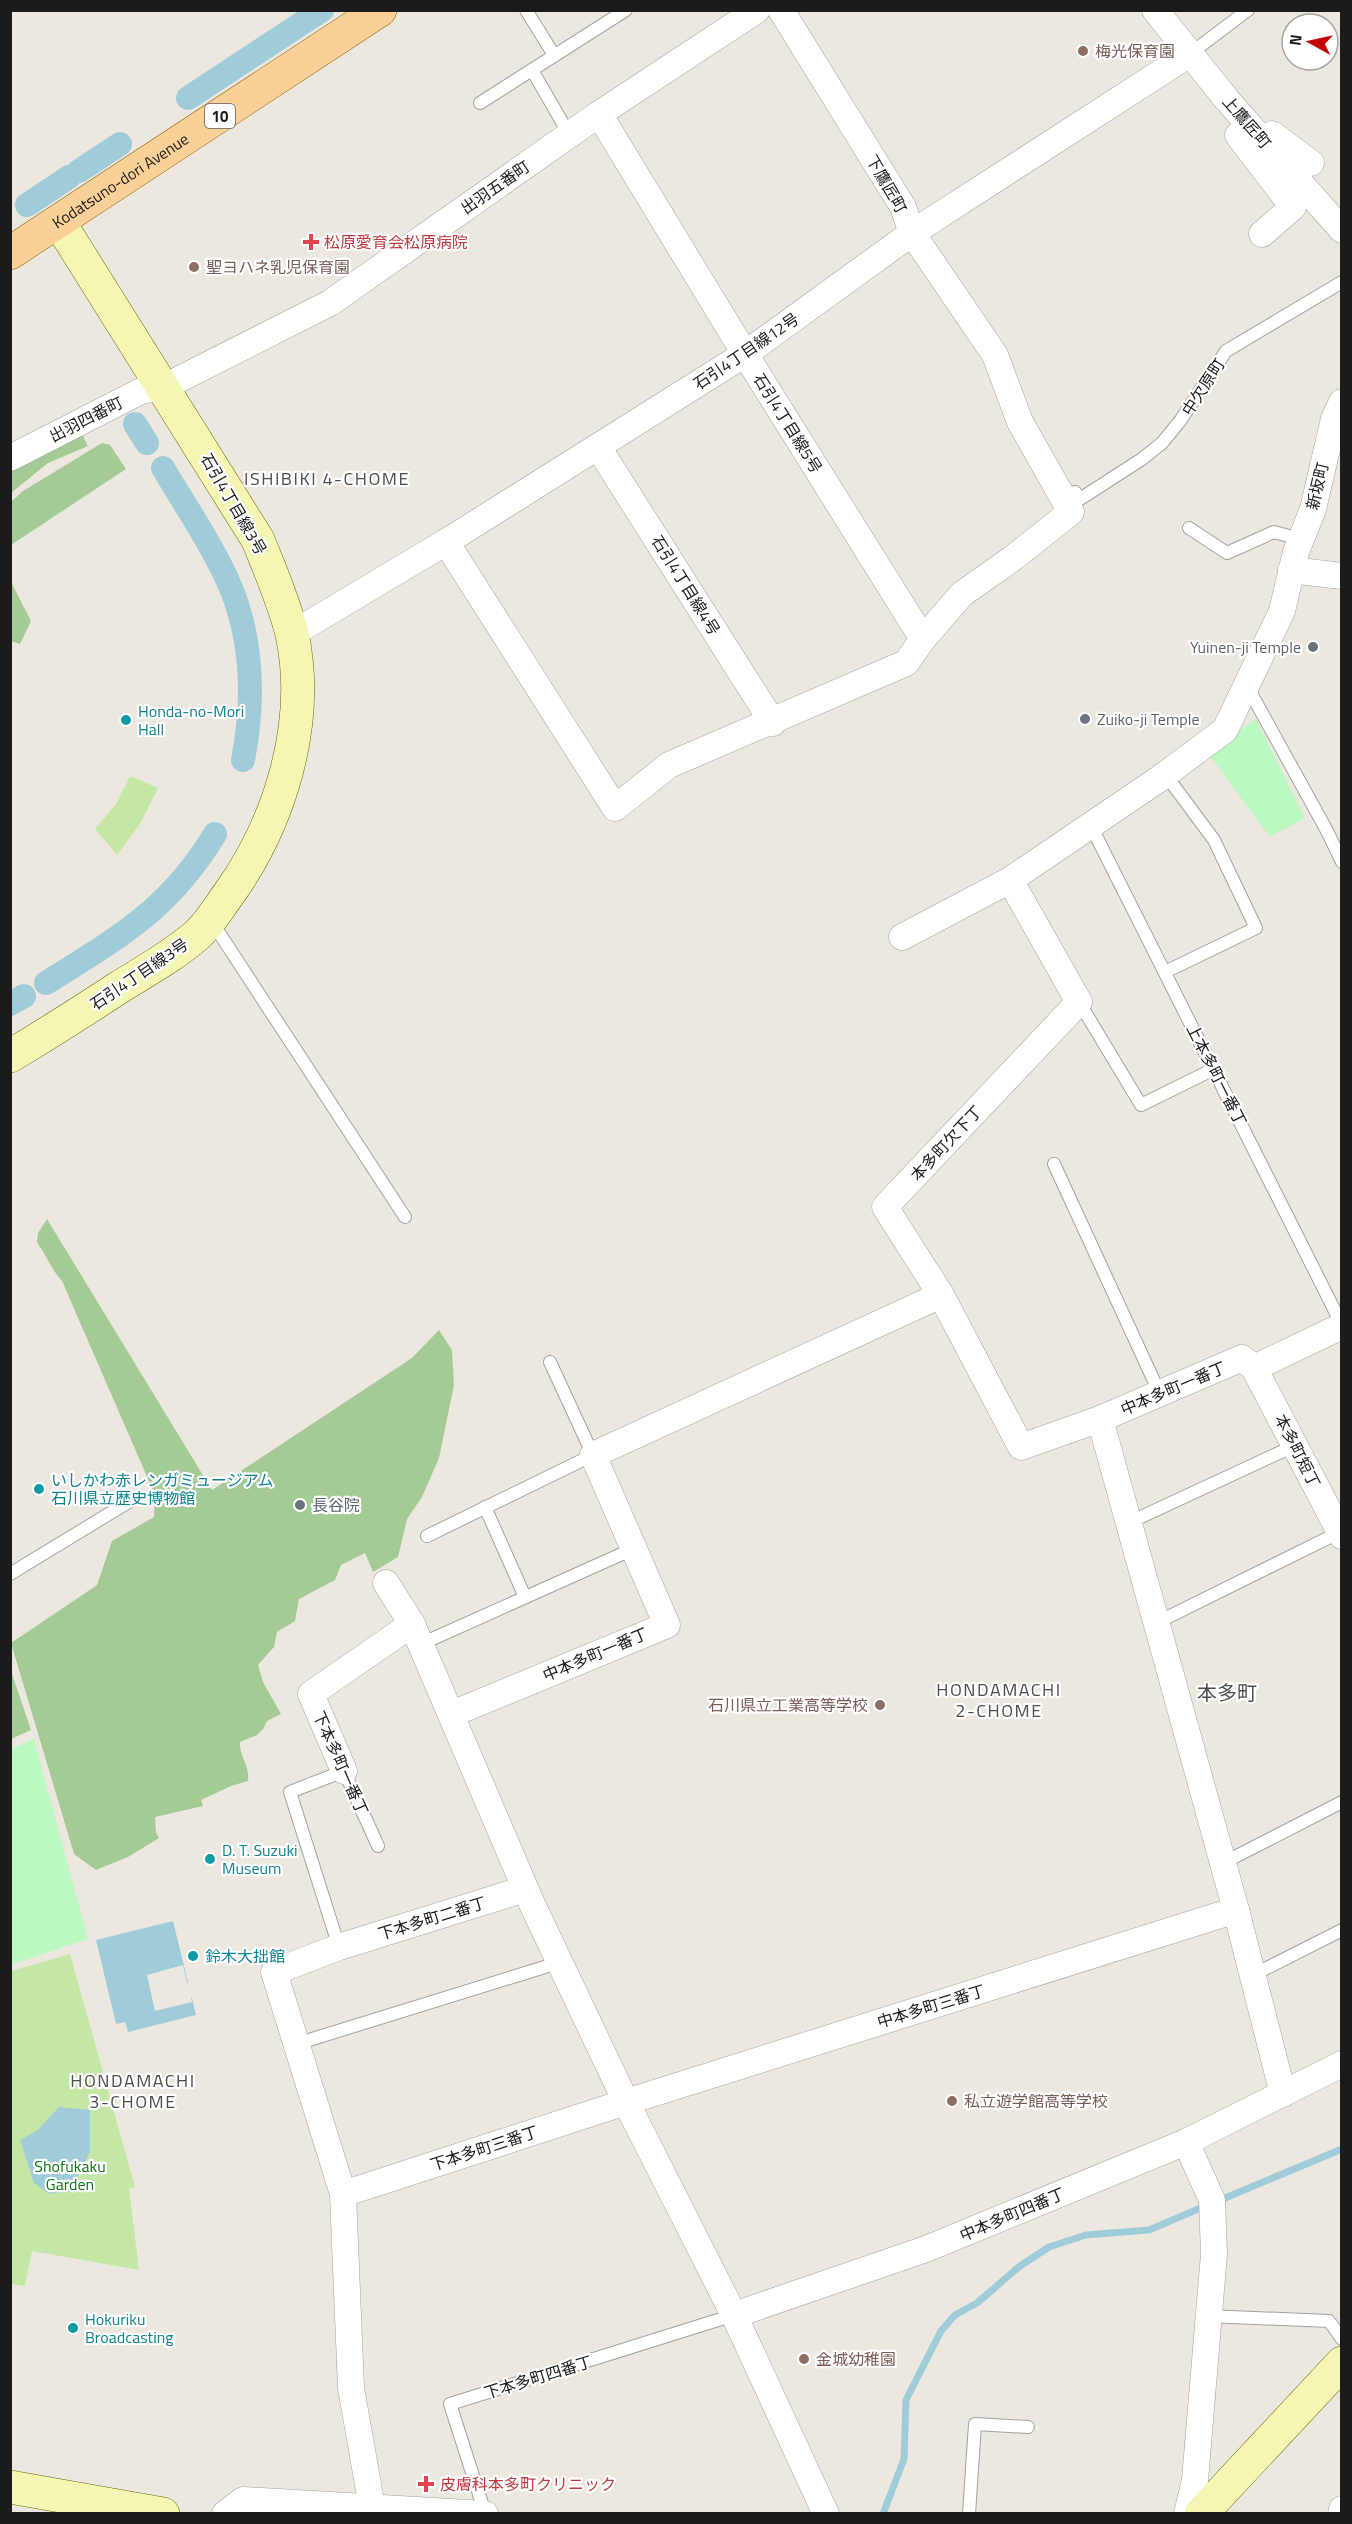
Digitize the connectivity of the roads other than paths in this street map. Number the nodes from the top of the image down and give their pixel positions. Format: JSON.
{"nodes":[{"id":1,"x":380,"y":10,"type":"edge"},
{"id":2,"x":526,"y":10,"type":"edge"},
{"id":3,"x":626,"y":10,"type":"edge"},
{"id":4,"x":757,"y":10,"type":"edge"},
{"id":5,"x":781,"y":10,"type":"edge"},
{"id":6,"x":1155,"y":10,"type":"edge"},
{"id":7,"x":1248,"y":10,"type":"edge"},
{"id":8,"x":1191,"y":53,"type":"junction"},
{"id":9,"x":554,"y":55,"type":"junction"},
{"id":10,"x":532,"y":70,"type":"junction"},
{"id":11,"x":1228,"y":101,"type":"junction"},
{"id":12,"x":480,"y":103,"type":"dead end"},
{"id":13,"x":598,"y":114,"type":"junction"},
{"id":14,"x":569,"y":134,"type":"junction"},
{"id":15,"x":1311,"y":163,"type":"dead end"},
{"id":16,"x":59,"y":222,"type":"junction"},
{"id":17,"x":1341,"y":230,"type":"edge"},
{"id":18,"x":912,"y":233,"type":"junction"},
{"id":19,"x":1262,"y":234,"type":"dead end"},
{"id":20,"x":10,"y":253,"type":"edge"},
{"id":21,"x":1341,"y":282,"type":"edge"},
{"id":22,"x":745,"y":354,"type":"junction"},
{"id":23,"x":164,"y":387,"type":"junction"},
{"id":24,"x":1341,"y":402,"type":"edge"},
{"id":25,"x":598,"y":447,"type":"junction"},
{"id":26,"x":10,"y":458,"type":"edge"},
{"id":27,"x":1073,"y":502,"type":"junction"},
{"id":28,"x":1189,"y":528,"type":"dead end"},
{"id":29,"x":1300,"y":539,"type":"junction"},
{"id":30,"x":446,"y":542,"type":"junction"},
{"id":31,"x":1291,"y":570,"type":"junction"},
{"id":32,"x":1341,"y":576,"type":"edge"},
{"id":33,"x":292,"y":634,"type":"junction"},
{"id":34,"x":923,"y":639,"type":"junction"},
{"id":35,"x":1245,"y":684,"type":"junction"},
{"id":36,"x":773,"y":723,"type":"junction"},
{"id":37,"x":1165,"y":774,"type":"junction"},
{"id":38,"x":1091,"y":826,"type":"junction"},
{"id":39,"x":1341,"y":862,"type":"edge"},
{"id":40,"x":1010,"y":880,"type":"junction"},
{"id":41,"x":211,"y":920,"type":"junction"},
{"id":42,"x":902,"y":937,"type":"dead end"},
{"id":43,"x":1165,"y":972,"type":"junction"},
{"id":44,"x":1078,"y":1002,"type":"junction"},
{"id":45,"x":10,"y":1056,"type":"edge"},
{"id":46,"x":1214,"y":1069,"type":"junction"},
{"id":47,"x":1054,"y":1164,"type":"dead end"},
{"id":48,"x":405,"y":1217,"type":"dead end"},
{"id":49,"x":941,"y":1295,"type":"junction"},
{"id":50,"x":1341,"y":1325,"type":"edge"},
{"id":51,"x":550,"y":1362,"type":"dead end"},
{"id":52,"x":1254,"y":1368,"type":"junction"},
{"id":53,"x":1160,"y":1394,"type":"junction"},
{"id":54,"x":1100,"y":1419,"type":"junction"},
{"id":55,"x":1296,"y":1444,"type":"junction"},
{"id":56,"x":593,"y":1455,"type":"junction"},
{"id":57,"x":135,"y":1498,"type":"dead end"},
{"id":58,"x":485,"y":1507,"type":"junction"},
{"id":59,"x":1128,"y":1523,"type":"junction"},
{"id":60,"x":1341,"y":1534,"type":"edge"},
{"id":61,"x":427,"y":1536,"type":"dead end"},
{"id":62,"x":633,"y":1549,"type":"junction"},
{"id":63,"x":10,"y":1574,"type":"edge"},
{"id":64,"x":386,"y":1583,"type":"dead end"},
{"id":65,"x":525,"y":1597,"type":"junction"},
{"id":66,"x":1156,"y":1623,"type":"junction"},
{"id":67,"x":416,"y":1634,"type":"junction"},
{"id":68,"x":452,"y":1714,"type":"junction"},
{"id":69,"x":344,"y":1771,"type":"junction"},
{"id":70,"x":1341,"y":1802,"type":"edge"},
{"id":71,"x":378,"y":1846,"type":"dead end"},
{"id":72,"x":1223,"y":1863,"type":"junction"},
{"id":73,"x":525,"y":1889,"type":"junction"},
{"id":74,"x":1236,"y":1910,"type":"junction"},
{"id":75,"x":1341,"y":1930,"type":"edge"},
{"id":76,"x":339,"y":1947,"type":"junction"},
{"id":77,"x":561,"y":1962,"type":"junction"},
{"id":78,"x":1252,"y":1975,"type":"junction"},
{"id":79,"x":296,"y":2044,"type":"junction"},
{"id":80,"x":1341,"y":2064,"type":"edge"},
{"id":81,"x":1283,"y":2094,"type":"junction"},
{"id":82,"x":626,"y":2102,"type":"junction"},
{"id":83,"x":1186,"y":2142,"type":"junction"},
{"id":84,"x":342,"y":2194,"type":"junction"},
{"id":85,"x":734,"y":2315,"type":"junction"},
{"id":86,"x":1207,"y":2316,"type":"junction"},
{"id":87,"x":1341,"y":2339,"type":"edge"},
{"id":88,"x":1341,"y":2363,"type":"edge"},
{"id":89,"x":1028,"y":2427,"type":"dead end"},
{"id":90,"x":10,"y":2487,"type":"edge"},
{"id":91,"x":372,"y":2507,"type":"junction"},
{"id":92,"x":485,"y":2513,"type":"edge"},
{"id":93,"x":163,"y":2514,"type":"edge"},
{"id":94,"x":225,"y":2514,"type":"edge"},
{"id":95,"x":826,"y":2514,"type":"edge"},
{"id":96,"x":969,"y":2514,"type":"edge"},
{"id":97,"x":1187,"y":2514,"type":"edge"},
{"id":98,"x":1202,"y":2514,"type":"edge"}],
"edges":[{"from":1,"to":16,"type":"main road","name":"Kodatsuno-dori Avenue","number":"10"},
{"from":2,"to":9,"type":"lane"},
{"from":3,"to":9,"type":"lane"},
{"from":4,"to":13,"type":"street","name":"出羽五番町"},
{"from":5,"to":18,"type":"street","name":"下鷹匠町"},
{"from":6,"to":8,"type":"street","name":"上鷹匠町"},
{"from":7,"to":8,"type":"lane"},
{"from":8,"to":11,"type":"street","name":"上鷹匠町"},
{"from":8,"to":18,"type":"street","name":"石引4丁目線12号"},
{"from":9,"to":10,"type":"lane"},
{"from":10,"to":12,"type":"lane"},
{"from":10,"to":14,"type":"lane"},
{"from":11,"to":15,"type":"street"},
{"from":11,"to":17,"type":"street","name":"上鷹匠町"},
{"from":11,"to":19,"type":"street"},
{"from":13,"to":14,"type":"street","name":"出羽五番町"},
{"from":13,"to":22,"type":"street","name":"石引4丁目線5号"},
{"from":14,"to":23,"type":"street","name":"出羽五番町"},
{"from":16,"to":20,"type":"main road","name":"Kodatsuno-dori Avenue","number":"10"},
{"from":16,"to":23,"type":"street","name":"石引4丁目線3号"},
{"from":18,"to":22,"type":"street","name":"石引4丁目線12号"},
{"from":18,"to":27,"type":"street","name":"下鷹匠町"},
{"from":21,"to":27,"type":"lane","name":"中欠原町"},
{"from":22,"to":25,"type":"street","name":"石引4丁目線12号"},
{"from":22,"to":34,"type":"street","name":"石引4丁目線5号"},
{"from":23,"to":26,"type":"street","name":"出羽四番町"},
{"from":23,"to":33,"type":"street","name":"石引4丁目線3号"},
{"from":24,"to":29,"type":"street","name":"新坂町"},
{"from":25,"to":30,"type":"street","name":"石引4丁目線12号"},
{"from":25,"to":36,"type":"street","name":"石引4丁目線4号"},
{"from":27,"to":34,"type":"street"},
{"from":28,"to":29,"type":"lane"},
{"from":29,"to":31,"type":"street","name":"新坂町"},
{"from":30,"to":33,"type":"street","name":"石引4丁目線12号"},
{"from":30,"to":36,"type":"street"},
{"from":31,"to":32,"type":"street"},
{"from":31,"to":35,"type":"street","name":"新坂町"},
{"from":33,"to":41,"type":"street","name":"石引4丁目線3号"},
{"from":34,"to":36,"type":"street"},
{"from":35,"to":37,"type":"street","name":"新坂町"},
{"from":35,"to":39,"type":"lane"},
{"from":37,"to":38,"type":"street","name":"新坂町"},
{"from":37,"to":43,"type":"lane"},
{"from":38,"to":40,"type":"street","name":"新坂町"},
{"from":38,"to":43,"type":"lane","name":"上本多町一番丁"},
{"from":40,"to":42,"type":"street","name":"新坂町"},
{"from":40,"to":44,"type":"street"},
{"from":41,"to":45,"type":"street","name":"石引4丁目線3号"},
{"from":41,"to":48,"type":"lane"},
{"from":43,"to":46,"type":"lane","name":"上本多町一番丁"},
{"from":44,"to":46,"type":"lane"},
{"from":44,"to":49,"type":"street","name":"本多町欠下丁"},
{"from":46,"to":50,"type":"lane","name":"上本多町一番丁"},
{"from":47,"to":53,"type":"lane"},
{"from":49,"to":54,"type":"street","name":"中本多町一番丁"},
{"from":49,"to":56,"type":"street"},
{"from":50,"to":52,"type":"street"},
{"from":51,"to":56,"type":"lane"},
{"from":52,"to":53,"type":"street","name":"中本多町一番丁"},
{"from":52,"to":55,"type":"street","name":"本多町短丁"},
{"from":53,"to":54,"type":"street","name":"中本多町一番丁"},
{"from":54,"to":59,"type":"street"},
{"from":55,"to":59,"type":"lane"},
{"from":55,"to":60,"type":"street","name":"本多町短丁"},
{"from":56,"to":58,"type":"lane"},
{"from":56,"to":62,"type":"street","name":"中本多町一番丁"},
{"from":57,"to":63,"type":"lane"},
{"from":58,"to":61,"type":"lane"},
{"from":58,"to":65,"type":"lane"},
{"from":59,"to":66,"type":"street"},
{"from":60,"to":66,"type":"lane"},
{"from":62,"to":65,"type":"lane"},
{"from":62,"to":68,"type":"street","name":"中本多町一番丁"},
{"from":64,"to":67,"type":"street"},
{"from":65,"to":67,"type":"lane"},
{"from":66,"to":72,"type":"street"},
{"from":67,"to":68,"type":"street"},
{"from":67,"to":69,"type":"street","name":"下本多町一番丁"},
{"from":68,"to":73,"type":"street"},
{"from":69,"to":71,"type":"lane","name":"下本多町一番丁"},
{"from":69,"to":76,"type":"lane"},
{"from":70,"to":72,"type":"lane"},
{"from":72,"to":74,"type":"street"},
{"from":73,"to":76,"type":"street","name":"下本多町二番丁"},
{"from":73,"to":77,"type":"street"},
{"from":74,"to":78,"type":"street"},
{"from":74,"to":82,"type":"street","name":"中本多町三番丁"},
{"from":75,"to":78,"type":"lane"},
{"from":76,"to":79,"type":"street","name":"下本多町二番丁"},
{"from":77,"to":79,"type":"lane"},
{"from":77,"to":82,"type":"street"},
{"from":78,"to":81,"type":"street"},
{"from":79,"to":84,"type":"street"},
{"from":80,"to":81,"type":"street","name":"中本多町四番丁"},
{"from":81,"to":83,"type":"street","name":"中本多町四番丁"},
{"from":82,"to":84,"type":"street","name":"下本多町三番丁"},
{"from":82,"to":85,"type":"street"},
{"from":83,"to":85,"type":"street","name":"中本多町四番丁"},
{"from":83,"to":86,"type":"street"},
{"from":84,"to":91,"type":"street"},
{"from":85,"to":92,"type":"lane","name":"下本多町四番丁"},
{"from":85,"to":95,"type":"street"},
{"from":86,"to":87,"type":"lane"},
{"from":86,"to":97,"type":"street"},
{"from":88,"to":98,"type":"street"},
{"from":89,"to":96,"type":"lane"},
{"from":90,"to":93,"type":"street"},
{"from":91,"to":92,"type":"street"},
{"from":91,"to":94,"type":"street"}]}
